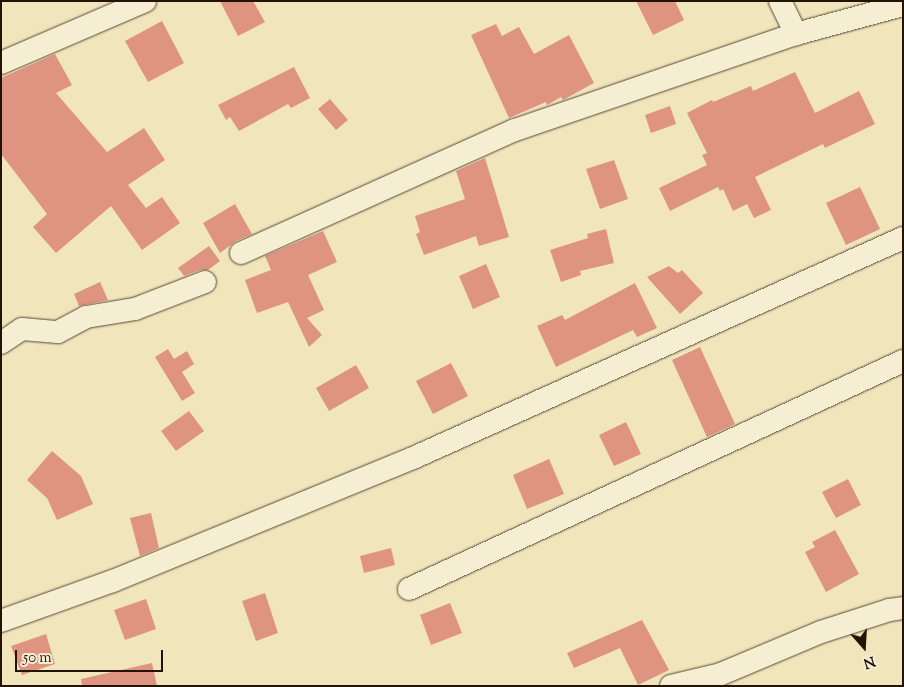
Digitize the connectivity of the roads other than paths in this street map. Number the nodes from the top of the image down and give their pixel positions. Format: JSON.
{"nodes":[{"id":1,"x":145,"y":1,"type":"edge"},
{"id":2,"x":780,"y":1,"type":"edge"},
{"id":3,"x":903,"y":5,"type":"edge"},
{"id":4,"x":796,"y":34,"type":"junction"},
{"id":5,"x":1,"y":63,"type":"edge"},
{"id":6,"x":903,"y":238,"type":"edge"},
{"id":7,"x":241,"y":253,"type":"dead end"},
{"id":8,"x":205,"y":282,"type":"dead end"},
{"id":9,"x":1,"y":344,"type":"edge"},
{"id":10,"x":903,"y":360,"type":"edge"},
{"id":11,"x":409,"y":590,"type":"dead end"},
{"id":12,"x":903,"y":608,"type":"edge"},
{"id":13,"x":1,"y":620,"type":"edge"},
{"id":14,"x":724,"y":680,"type":"edge"},
{"id":15,"x":671,"y":686,"type":"edge"}],
"edges":[{"from":1,"to":5,"type":"street"},
{"from":2,"to":4,"type":"street"},
{"from":3,"to":4,"type":"street"},
{"from":4,"to":7,"type":"street"},
{"from":6,"to":13,"type":"street"},
{"from":8,"to":9,"type":"street"},
{"from":10,"to":11,"type":"street"},
{"from":12,"to":14,"type":"street"},
{"from":14,"to":15,"type":"street"}]}
